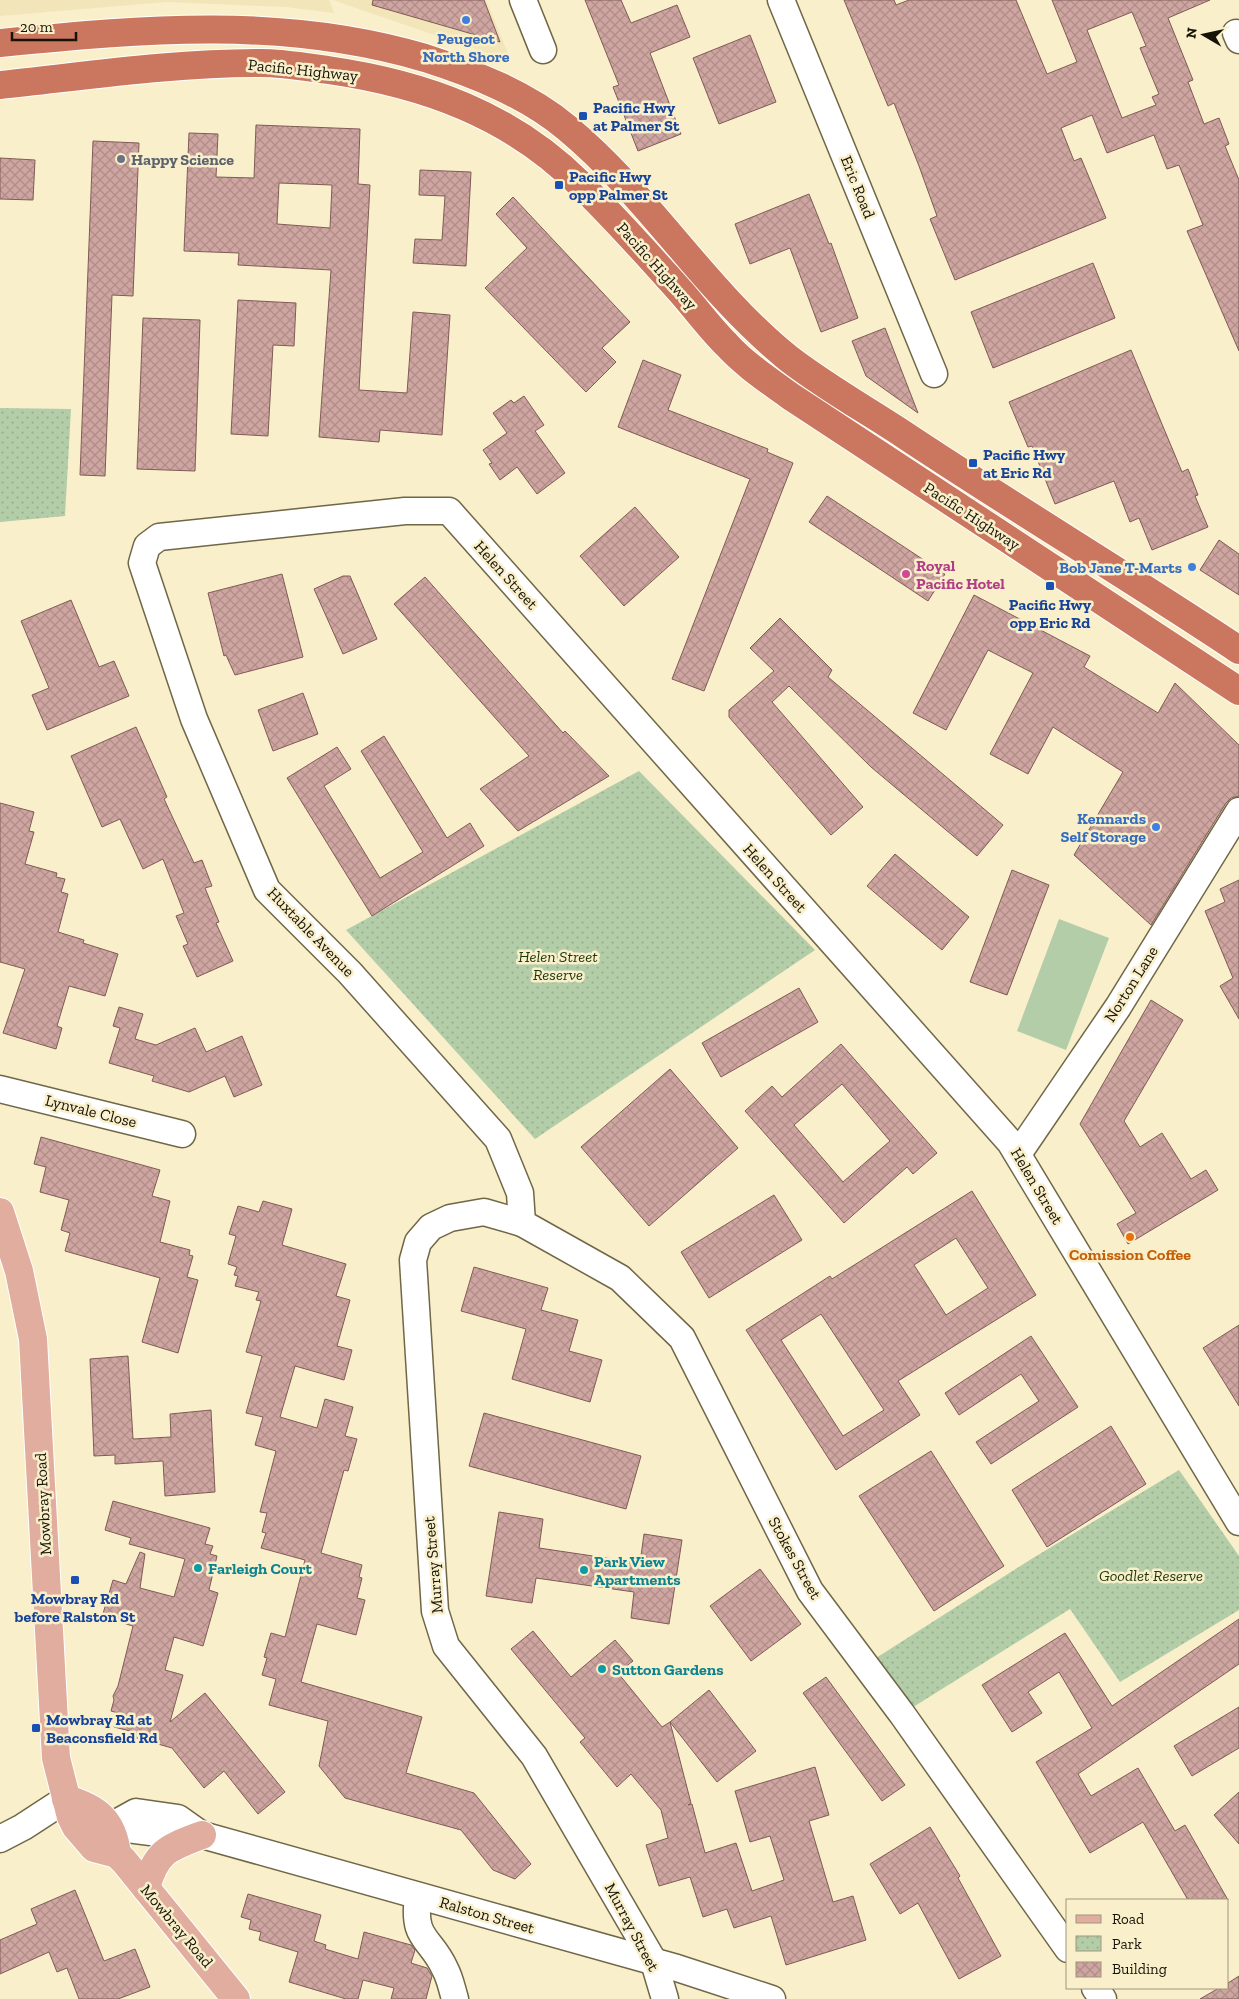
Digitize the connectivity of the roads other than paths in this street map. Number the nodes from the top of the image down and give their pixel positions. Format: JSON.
{"nodes":[{"id":1,"x":523,"y":0,"type":"edge"},
{"id":2,"x":781,"y":0,"type":"edge"},
{"id":3,"x":0,"y":43,"type":"edge"},
{"id":4,"x":543,"y":50,"type":"dead end"},
{"id":5,"x":0,"y":85,"type":"edge"},
{"id":6,"x":934,"y":374,"type":"dead end"},
{"id":7,"x":147,"y":546,"type":"joint"},
{"id":8,"x":1239,"y":650,"type":"edge"},
{"id":9,"x":1239,"y":691,"type":"edge"},
{"id":10,"x":1239,"y":811,"type":"edge"},
{"id":11,"x":0,"y":1089,"type":"edge"},
{"id":12,"x":182,"y":1134,"type":"dead end"},
{"id":13,"x":1018,"y":1154,"type":"junction"},
{"id":14,"x":0,"y":1212,"type":"edge"},
{"id":15,"x":522,"y":1223,"type":"junction"},
{"id":16,"x":1239,"y":1522,"type":"edge"},
{"id":17,"x":66,"y":1798,"type":"junction"},
{"id":18,"x":108,"y":1827,"type":"junction"},
{"id":19,"x":202,"y":1835,"type":"junction"},
{"id":20,"x":0,"y":1838,"type":"edge"},
{"id":21,"x":117,"y":1854,"type":"junction"},
{"id":22,"x":146,"y":1888,"type":"junction"},
{"id":23,"x":418,"y":1896,"type":"junction"},
{"id":24,"x":1066,"y":1946,"type":"edge"},
{"id":25,"x":654,"y":1962,"type":"junction"},
{"id":26,"x":236,"y":1999,"type":"edge"},
{"id":27,"x":455,"y":1999,"type":"edge"},
{"id":28,"x":665,"y":1999,"type":"edge"},
{"id":29,"x":772,"y":1999,"type":"edge"}],
"edges":[{"from":1,"to":4,"type":"street"},
{"from":2,"to":6,"type":"street","name":"Eric Road"},
{"from":3,"to":8,"type":"highway","name":"Pacific Highway"},
{"from":5,"to":9,"type":"highway","name":"Pacific Highway"},
{"from":7,"to":13,"type":"street","name":"Helen Street"},
{"from":7,"to":15,"type":"street","name":"Huxtable Avenue"},
{"from":10,"to":13,"type":"street","name":"Norton Lane"},
{"from":11,"to":12,"type":"street","name":"Lynvale Close"},
{"from":13,"to":16,"type":"street","name":"Helen Street"},
{"from":14,"to":17,"type":"main road","name":"Mowbray Road"},
{"from":15,"to":24,"type":"street","name":"Stokes Street"},
{"from":15,"to":25,"type":"street","name":"Murray Street"},
{"from":17,"to":18,"type":"main road","name":"Mowbray Road"},
{"from":17,"to":20,"type":"street"},
{"from":17,"to":21,"type":"main road","name":"Mowbray Road"},
{"from":18,"to":19,"type":"street","name":"Ralston Street"},
{"from":18,"to":21,"type":"main road","name":"Mowbray Road"},
{"from":19,"to":22,"type":"main road"},
{"from":19,"to":23,"type":"street","name":"Ralston Street"},
{"from":21,"to":22,"type":"main road","name":"Mowbray Road"},
{"from":22,"to":26,"type":"main road","name":"Mowbray Road"},
{"from":23,"to":25,"type":"street","name":"Ralston Street"},
{"from":23,"to":27,"type":"street"},
{"from":25,"to":28,"type":"street","name":"Murray Street"},
{"from":25,"to":29,"type":"street","name":"Ralston Street"}]}
